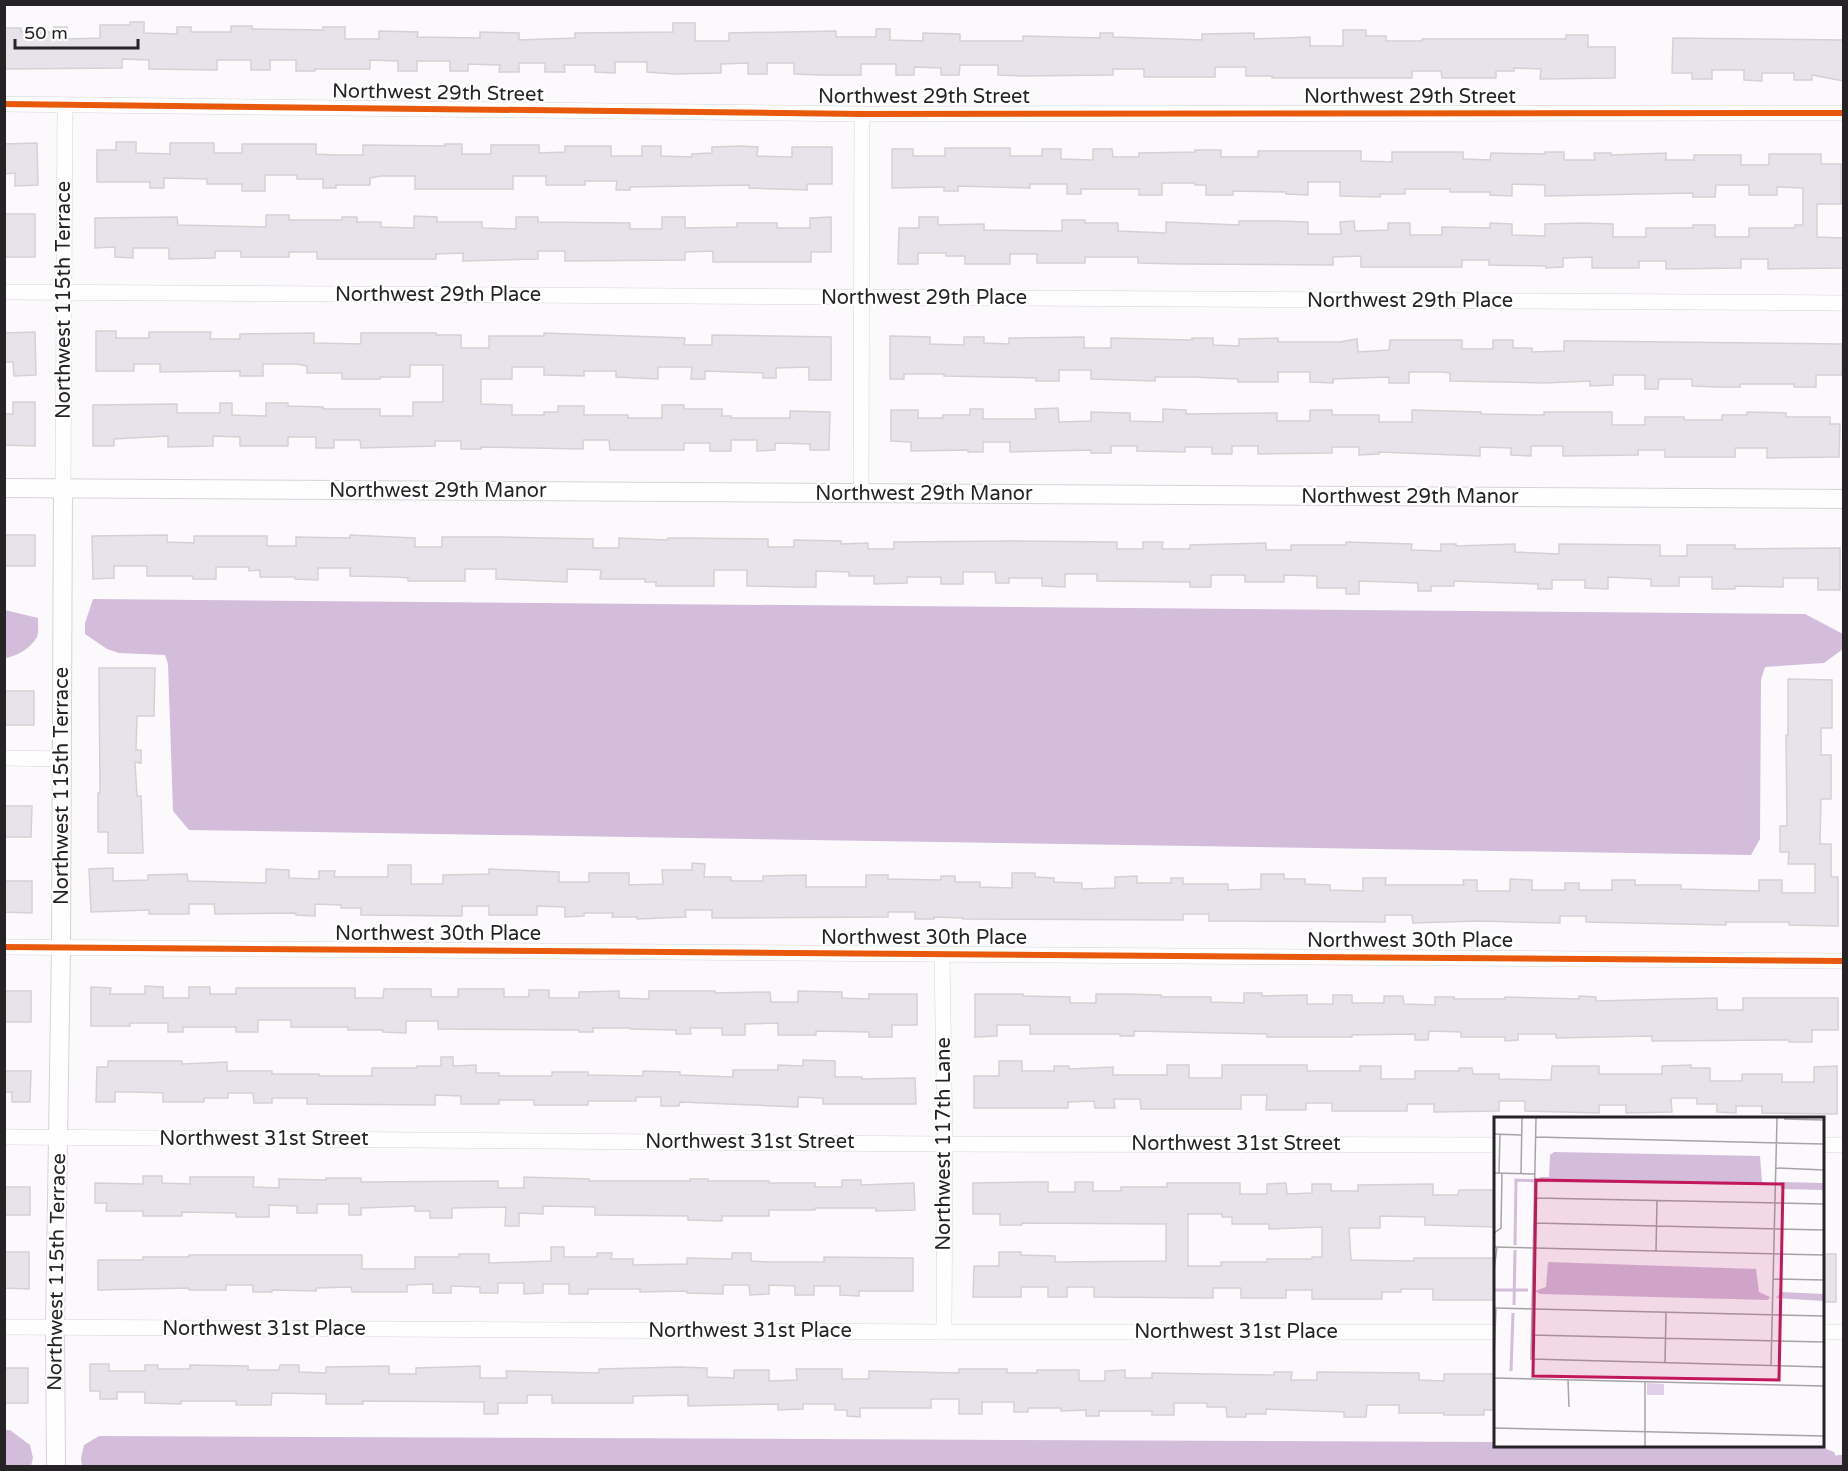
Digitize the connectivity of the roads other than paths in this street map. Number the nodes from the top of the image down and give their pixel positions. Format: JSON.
{"nodes":[{"id":1,"x":4,"y":104,"type":"edge"},
{"id":2,"x":65,"y":105,"type":"junction"},
{"id":3,"x":1844,"y":112,"type":"edge"},
{"id":4,"x":862,"y":114,"type":"junction"},
{"id":5,"x":4,"y":292,"type":"edge"},
{"id":6,"x":63,"y":293,"type":"junction"},
{"id":7,"x":861,"y":297,"type":"junction"},
{"id":8,"x":1844,"y":303,"type":"edge"},
{"id":9,"x":4,"y":488,"type":"edge"},
{"id":10,"x":63,"y":488,"type":"junction"},
{"id":11,"x":861,"y":494,"type":"junction"},
{"id":12,"x":1844,"y":499,"type":"edge"},
{"id":13,"x":4,"y":758,"type":"edge"},
{"id":14,"x":63,"y":759,"type":"junction"},
{"id":15,"x":4,"y":947,"type":"edge"},
{"id":16,"x":61,"y":948,"type":"junction"},
{"id":17,"x":942,"y":955,"type":"junction"},
{"id":18,"x":1844,"y":961,"type":"edge"},
{"id":19,"x":4,"y":1137,"type":"edge"},
{"id":20,"x":58,"y":1137,"type":"junction"},
{"id":21,"x":945,"y":1144,"type":"junction"},
{"id":22,"x":1494,"y":1145,"type":"edge"},
{"id":23,"x":1824,"y":1145,"type":"edge"},
{"id":24,"x":1844,"y":1145,"type":"edge"},
{"id":25,"x":4,"y":1327,"type":"edge"},
{"id":26,"x":55,"y":1328,"type":"junction"},
{"id":27,"x":944,"y":1332,"type":"junction"},
{"id":28,"x":1494,"y":1332,"type":"edge"},
{"id":29,"x":1824,"y":1332,"type":"edge"},
{"id":30,"x":1844,"y":1332,"type":"edge"},
{"id":31,"x":56,"y":1467,"type":"edge"}],
"edges":[{"from":1,"to":2,"type":"street","name":"Northwest 29th Street"},
{"from":2,"to":4,"type":"street","name":"Northwest 29th Street"},
{"from":2,"to":6,"type":"street","name":"Northwest 115th Terrace"},
{"from":3,"to":4,"type":"street","name":"Northwest 29th Street"},
{"from":4,"to":7,"type":"street"},
{"from":5,"to":6,"type":"street","name":"Northwest 29th Place"},
{"from":6,"to":7,"type":"street","name":"Northwest 29th Place"},
{"from":6,"to":10,"type":"street","name":"Northwest 115th Terrace"},
{"from":7,"to":8,"type":"street","name":"Northwest 29th Place"},
{"from":7,"to":11,"type":"street"},
{"from":9,"to":10,"type":"street","name":"Northwest 29th Manor"},
{"from":10,"to":11,"type":"street","name":"Northwest 29th Manor"},
{"from":10,"to":14,"type":"street","name":"Northwest 115th Terrace"},
{"from":11,"to":12,"type":"street","name":"Northwest 29th Manor"},
{"from":13,"to":14,"type":"street"},
{"from":14,"to":16,"type":"street","name":"Northwest 115th Terrace"},
{"from":15,"to":16,"type":"street","name":"Northwest 30th Place"},
{"from":16,"to":17,"type":"street","name":"Northwest 30th Place"},
{"from":16,"to":20,"type":"street","name":"Northwest 115th Terrace"},
{"from":17,"to":18,"type":"street","name":"Northwest 30th Place"},
{"from":17,"to":21,"type":"street","name":"Northwest 117th Lane"},
{"from":19,"to":20,"type":"street","name":"Northwest 31st Street"},
{"from":20,"to":21,"type":"street","name":"Northwest 31st Street"},
{"from":20,"to":26,"type":"street","name":"Northwest 115th Terrace"},
{"from":21,"to":22,"type":"street","name":"Northwest 31st Street"},
{"from":21,"to":27,"type":"street","name":"Northwest 117th Lane"},
{"from":23,"to":24,"type":"street"},
{"from":25,"to":26,"type":"street","name":"Northwest 31st Place"},
{"from":26,"to":27,"type":"street","name":"Northwest 31st Place"},
{"from":26,"to":31,"type":"street","name":"Northwest 115th Terrace"},
{"from":27,"to":28,"type":"street","name":"Northwest 31st Place"},
{"from":29,"to":30,"type":"street"}]}
